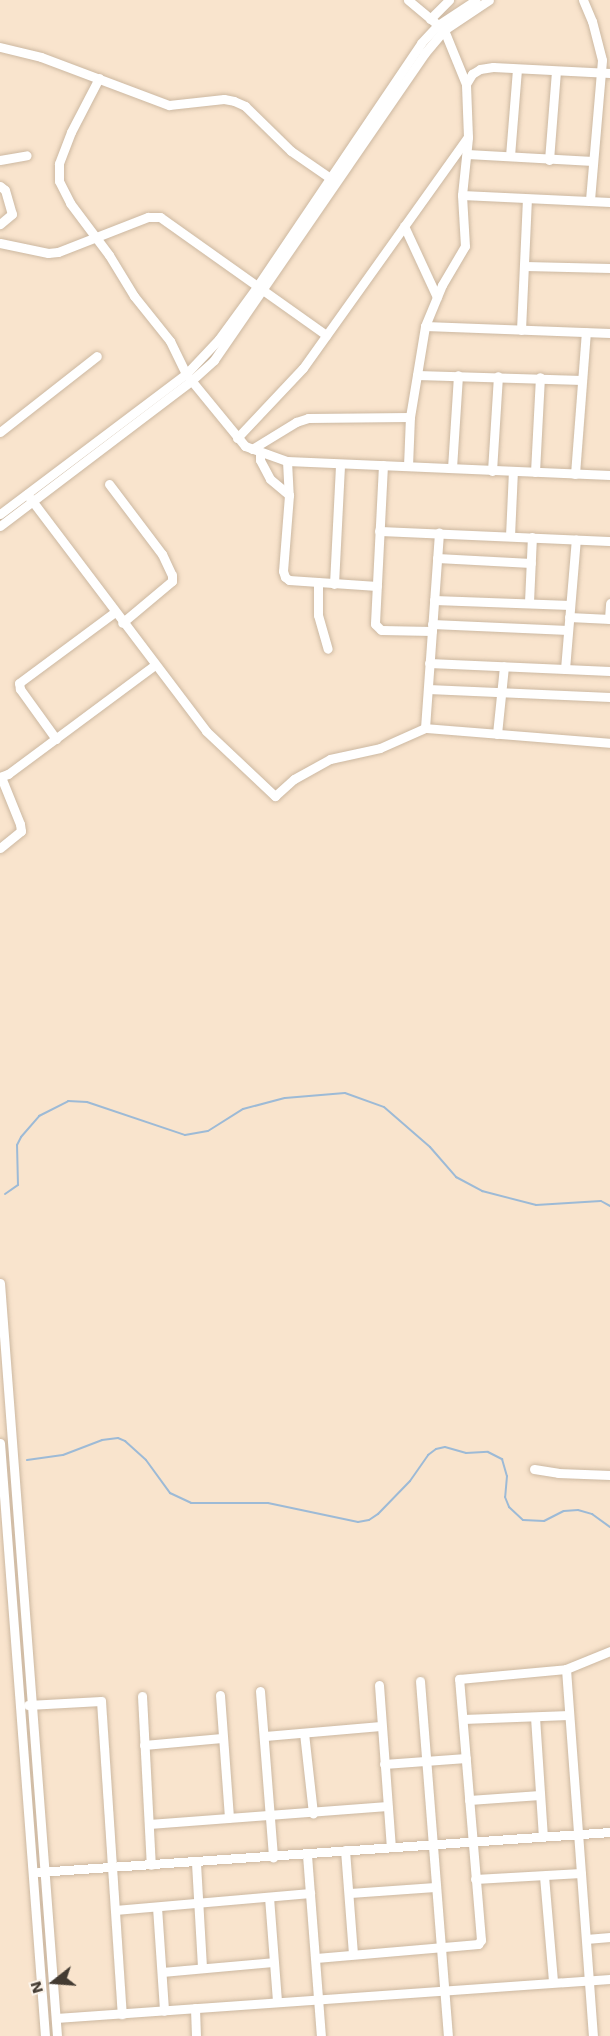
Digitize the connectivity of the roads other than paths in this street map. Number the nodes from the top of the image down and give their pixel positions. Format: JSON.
{"nodes":[{"id":1,"x":408,"y":0,"type":"edge"},
{"id":2,"x":449,"y":0,"type":"edge"},
{"id":3,"x":476,"y":0,"type":"edge"},
{"id":4,"x":489,"y":0,"type":"edge"},
{"id":5,"x":583,"y":0,"type":"edge"},
{"id":6,"x":437,"y":25,"type":"junction"},
{"id":7,"x":0,"y":47,"type":"edge"},
{"id":8,"x":517,"y":69,"type":"junction"},
{"id":9,"x":556,"y":72,"type":"junction"},
{"id":10,"x":605,"y":73,"type":"edge"},
{"id":11,"x":99,"y":78,"type":"junction"},
{"id":12,"x":466,"y":84,"type":"junction"},
{"id":13,"x":468,"y":137,"type":"junction"},
{"id":14,"x":467,"y":154,"type":"junction"},
{"id":15,"x":27,"y":155,"type":"dead end"},
{"id":16,"x":510,"y":156,"type":"junction"},
{"id":17,"x":0,"y":160,"type":"edge"},
{"id":18,"x":549,"y":160,"type":"junction"},
{"id":19,"x":592,"y":161,"type":"junction"},
{"id":20,"x":333,"y":179,"type":"junction"},
{"id":21,"x":0,"y":186,"type":"edge"},
{"id":22,"x":462,"y":195,"type":"junction"},
{"id":23,"x":527,"y":199,"type":"junction"},
{"id":24,"x":590,"y":201,"type":"junction"},
{"id":25,"x":610,"y":202,"type":"edge"},
{"id":26,"x":0,"y":224,"type":"edge"},
{"id":27,"x":404,"y":226,"type":"junction"},
{"id":28,"x":95,"y":235,"type":"junction"},
{"id":29,"x":0,"y":243,"type":"edge"},
{"id":30,"x":525,"y":266,"type":"junction"},
{"id":31,"x":610,"y":268,"type":"edge"},
{"id":32,"x":259,"y":290,"type":"junction"},
{"id":33,"x":437,"y":297,"type":"junction"},
{"id":34,"x":425,"y":326,"type":"junction"},
{"id":35,"x":520,"y":330,"type":"junction"},
{"id":36,"x":586,"y":332,"type":"junction"},
{"id":37,"x":610,"y":333,"type":"edge"},
{"id":38,"x":326,"y":335,"type":"junction"},
{"id":39,"x":97,"y":356,"type":"dead end"},
{"id":40,"x":417,"y":375,"type":"junction"},
{"id":41,"x":458,"y":375,"type":"junction"},
{"id":42,"x":498,"y":376,"type":"junction"},
{"id":43,"x":540,"y":377,"type":"junction"},
{"id":44,"x":188,"y":378,"type":"junction"},
{"id":45,"x":582,"y":380,"type":"junction"},
{"id":46,"x":410,"y":417,"type":"junction"},
{"id":47,"x":0,"y":432,"type":"edge"},
{"id":48,"x":237,"y":438,"type":"junction"},
{"id":49,"x":256,"y":451,"type":"junction"},
{"id":50,"x":287,"y":461,"type":"junction"},
{"id":51,"x":340,"y":464,"type":"junction"},
{"id":52,"x":383,"y":465,"type":"junction"},
{"id":53,"x":408,"y":466,"type":"junction"},
{"id":54,"x":452,"y":468,"type":"junction"},
{"id":55,"x":492,"y":471,"type":"junction"},
{"id":56,"x":513,"y":471,"type":"junction"},
{"id":57,"x":535,"y":472,"type":"junction"},
{"id":58,"x":575,"y":474,"type":"junction"},
{"id":59,"x":610,"y":475,"type":"edge"},
{"id":60,"x":109,"y":484,"type":"dead end"},
{"id":61,"x":289,"y":495,"type":"junction"},
{"id":62,"x":30,"y":499,"type":"junction"},
{"id":63,"x":0,"y":514,"type":"edge"},
{"id":64,"x":0,"y":526,"type":"edge"},
{"id":65,"x":379,"y":531,"type":"junction"},
{"id":66,"x":439,"y":533,"type":"junction"},
{"id":67,"x":510,"y":536,"type":"junction"},
{"id":68,"x":532,"y":537,"type":"junction"},
{"id":69,"x":576,"y":539,"type":"junction"},
{"id":70,"x":610,"y":541,"type":"edge"},
{"id":71,"x":437,"y":558,"type":"junction"},
{"id":72,"x":531,"y":563,"type":"junction"},
{"id":73,"x":318,"y":582,"type":"junction"},
{"id":74,"x":334,"y":584,"type":"junction"},
{"id":75,"x":377,"y":586,"type":"junction"},
{"id":76,"x":434,"y":600,"type":"junction"},
{"id":77,"x":529,"y":602,"type":"junction"},
{"id":78,"x":610,"y":603,"type":"edge"},
{"id":79,"x":570,"y":605,"type":"junction"},
{"id":80,"x":115,"y":612,"type":"junction"},
{"id":81,"x":569,"y":617,"type":"junction"},
{"id":82,"x":610,"y":619,"type":"edge"},
{"id":83,"x":122,"y":623,"type":"junction"},
{"id":84,"x":432,"y":627,"type":"junction"},
{"id":85,"x":568,"y":630,"type":"junction"},
{"id":86,"x":328,"y":649,"type":"dead end"},
{"id":87,"x":429,"y":663,"type":"junction"},
{"id":88,"x":155,"y":665,"type":"junction"},
{"id":89,"x":504,"y":666,"type":"junction"},
{"id":90,"x":565,"y":669,"type":"junction"},
{"id":91,"x":610,"y":671,"type":"edge"},
{"id":92,"x":428,"y":689,"type":"junction"},
{"id":93,"x":501,"y":692,"type":"junction"},
{"id":94,"x":610,"y":697,"type":"edge"},
{"id":95,"x":425,"y":728,"type":"junction"},
{"id":96,"x":497,"y":734,"type":"junction"},
{"id":97,"x":56,"y":739,"type":"junction"},
{"id":98,"x":610,"y":743,"type":"edge"},
{"id":99,"x":0,"y":777,"type":"edge"},
{"id":100,"x":0,"y":848,"type":"edge"},
{"id":101,"x":0,"y":1283,"type":"edge"},
{"id":102,"x":4,"y":1385,"type":"edge"},
{"id":103,"x":0,"y":1443,"type":"edge"},
{"id":104,"x":534,"y":1469,"type":"dead end"},
{"id":105,"x":610,"y":1475,"type":"edge"},
{"id":106,"x":21,"y":1554,"type":"junction"},
{"id":107,"x":8,"y":1555,"type":"junction"},
{"id":108,"x":610,"y":1651,"type":"edge"},
{"id":109,"x":566,"y":1669,"type":"junction"},
{"id":110,"x":420,"y":1681,"type":"dead end"},
{"id":111,"x":379,"y":1685,"type":"dead end"},
{"id":112,"x":260,"y":1691,"type":"dead end"},
{"id":113,"x":219,"y":1695,"type":"dead end"},
{"id":114,"x":142,"y":1696,"type":"dead end"},
{"id":115,"x":18,"y":1705,"type":"junction"},
{"id":116,"x":32,"y":1705,"type":"junction"},
{"id":117,"x":569,"y":1715,"type":"junction"},
{"id":118,"x":535,"y":1717,"type":"junction"},
{"id":119,"x":463,"y":1719,"type":"junction"},
{"id":120,"x":381,"y":1726,"type":"junction"},
{"id":121,"x":304,"y":1733,"type":"junction"},
{"id":122,"x":265,"y":1736,"type":"junction"},
{"id":123,"x":222,"y":1738,"type":"junction"},
{"id":124,"x":144,"y":1745,"type":"junction"},
{"id":125,"x":466,"y":1758,"type":"junction"},
{"id":126,"x":425,"y":1761,"type":"junction"},
{"id":127,"x":384,"y":1764,"type":"junction"},
{"id":128,"x":540,"y":1795,"type":"junction"},
{"id":129,"x":469,"y":1800,"type":"junction"},
{"id":130,"x":387,"y":1806,"type":"junction"},
{"id":131,"x":313,"y":1813,"type":"junction"},
{"id":132,"x":270,"y":1816,"type":"junction"},
{"id":133,"x":228,"y":1818,"type":"junction"},
{"id":134,"x":149,"y":1824,"type":"junction"},
{"id":135,"x":610,"y":1832,"type":"edge"},
{"id":136,"x":578,"y":1835,"type":"junction"},
{"id":137,"x":543,"y":1836,"type":"junction"},
{"id":138,"x":472,"y":1841,"type":"junction"},
{"id":139,"x":432,"y":1845,"type":"junction"},
{"id":140,"x":391,"y":1847,"type":"junction"},
{"id":141,"x":345,"y":1850,"type":"junction"},
{"id":142,"x":307,"y":1855,"type":"junction"},
{"id":143,"x":273,"y":1857,"type":"junction"},
{"id":144,"x":196,"y":1863,"type":"junction"},
{"id":145,"x":152,"y":1864,"type":"junction"},
{"id":146,"x":111,"y":1866,"type":"junction"},
{"id":147,"x":31,"y":1872,"type":"junction"},
{"id":148,"x":44,"y":1872,"type":"junction"},
{"id":149,"x":581,"y":1874,"type":"junction"},
{"id":150,"x":544,"y":1876,"type":"junction"},
{"id":151,"x":475,"y":1879,"type":"junction"},
{"id":152,"x":435,"y":1887,"type":"junction"},
{"id":153,"x":310,"y":1893,"type":"junction"},
{"id":154,"x":350,"y":1893,"type":"junction"},
{"id":155,"x":269,"y":1897,"type":"junction"},
{"id":156,"x":198,"y":1902,"type":"junction"},
{"id":157,"x":156,"y":1907,"type":"junction"},
{"id":158,"x":115,"y":1910,"type":"junction"},
{"id":159,"x":610,"y":1937,"type":"edge"},
{"id":160,"x":586,"y":1939,"type":"junction"},
{"id":161,"x":441,"y":1948,"type":"junction"},
{"id":162,"x":353,"y":1954,"type":"junction"},
{"id":163,"x":316,"y":1958,"type":"junction"},
{"id":164,"x":273,"y":1962,"type":"junction"},
{"id":165,"x":202,"y":1968,"type":"junction"},
{"id":166,"x":162,"y":1971,"type":"junction"},
{"id":167,"x":610,"y":1979,"type":"edge"},
{"id":168,"x":589,"y":1980,"type":"junction"},
{"id":169,"x":553,"y":1982,"type":"junction"},
{"id":170,"x":444,"y":1992,"type":"junction"},
{"id":171,"x":319,"y":2000,"type":"junction"},
{"id":172,"x":277,"y":2002,"type":"junction"},
{"id":173,"x":195,"y":2008,"type":"junction"},
{"id":174,"x":164,"y":2011,"type":"junction"},
{"id":175,"x":122,"y":2014,"type":"junction"},
{"id":176,"x":56,"y":2018,"type":"junction"},
{"id":177,"x":45,"y":2036,"type":"edge"},
{"id":178,"x":57,"y":2036,"type":"edge"},
{"id":179,"x":196,"y":2036,"type":"edge"},
{"id":180,"x":321,"y":2036,"type":"edge"},
{"id":181,"x":448,"y":2036,"type":"edge"},
{"id":182,"x":593,"y":2036,"type":"edge"}],
"edges":[{"from":1,"to":6,"type":"street"},
{"from":2,"to":6,"type":"street"},
{"from":3,"to":6,"type":"street"},
{"from":4,"to":6,"type":"street"},
{"from":5,"to":10,"type":"street"},
{"from":6,"to":12,"type":"street"},
{"from":6,"to":20,"type":"street"},
{"from":7,"to":11,"type":"street"},
{"from":8,"to":9,"type":"street"},
{"from":8,"to":12,"type":"street"},
{"from":8,"to":16,"type":"street"},
{"from":9,"to":10,"type":"street"},
{"from":9,"to":18,"type":"street"},
{"from":10,"to":19,"type":"street"},
{"from":11,"to":20,"type":"street"},
{"from":11,"to":28,"type":"street"},
{"from":12,"to":13,"type":"street"},
{"from":13,"to":14,"type":"street"},
{"from":13,"to":27,"type":"street"},
{"from":14,"to":16,"type":"street"},
{"from":14,"to":22,"type":"street"},
{"from":15,"to":17,"type":"street"},
{"from":16,"to":18,"type":"street"},
{"from":18,"to":19,"type":"street"},
{"from":19,"to":24,"type":"street"},
{"from":20,"to":32,"type":"street"},
{"from":21,"to":26,"type":"street"},
{"from":22,"to":23,"type":"street"},
{"from":22,"to":33,"type":"street"},
{"from":23,"to":24,"type":"street"},
{"from":23,"to":30,"type":"street"},
{"from":24,"to":25,"type":"street"},
{"from":27,"to":33,"type":"street"},
{"from":27,"to":38,"type":"street"},
{"from":28,"to":29,"type":"street"},
{"from":28,"to":32,"type":"street"},
{"from":28,"to":44,"type":"street"},
{"from":30,"to":31,"type":"street"},
{"from":30,"to":35,"type":"street"},
{"from":32,"to":38,"type":"street"},
{"from":32,"to":44,"type":"street"},
{"from":33,"to":34,"type":"street"},
{"from":34,"to":35,"type":"street"},
{"from":34,"to":40,"type":"street"},
{"from":35,"to":36,"type":"street"},
{"from":36,"to":37,"type":"street"},
{"from":36,"to":45,"type":"street"},
{"from":38,"to":48,"type":"street"},
{"from":39,"to":47,"type":"street"},
{"from":40,"to":41,"type":"street"},
{"from":40,"to":46,"type":"street"},
{"from":41,"to":42,"type":"street"},
{"from":41,"to":54,"type":"street"},
{"from":42,"to":43,"type":"street"},
{"from":42,"to":55,"type":"street"},
{"from":43,"to":45,"type":"street"},
{"from":43,"to":57,"type":"street"},
{"from":44,"to":48,"type":"street"},
{"from":44,"to":62,"type":"street"},
{"from":45,"to":58,"type":"street"},
{"from":46,"to":49,"type":"street"},
{"from":46,"to":53,"type":"street"},
{"from":48,"to":49,"type":"street"},
{"from":49,"to":50,"type":"street"},
{"from":49,"to":61,"type":"street"},
{"from":50,"to":51,"type":"street"},
{"from":50,"to":61,"type":"street"},
{"from":51,"to":52,"type":"street"},
{"from":51,"to":74,"type":"street"},
{"from":52,"to":53,"type":"street"},
{"from":52,"to":65,"type":"street"},
{"from":53,"to":54,"type":"street"},
{"from":54,"to":55,"type":"street"},
{"from":55,"to":56,"type":"street"},
{"from":56,"to":57,"type":"street"},
{"from":56,"to":67,"type":"street"},
{"from":57,"to":58,"type":"street"},
{"from":58,"to":59,"type":"street"},
{"from":60,"to":83,"type":"street"},
{"from":61,"to":73,"type":"street"},
{"from":62,"to":63,"type":"street"},
{"from":62,"to":64,"type":"street"},
{"from":62,"to":80,"type":"street"},
{"from":65,"to":66,"type":"street"},
{"from":65,"to":75,"type":"street"},
{"from":66,"to":67,"type":"street"},
{"from":66,"to":71,"type":"street"},
{"from":67,"to":68,"type":"street"},
{"from":68,"to":69,"type":"street"},
{"from":68,"to":72,"type":"street"},
{"from":69,"to":70,"type":"street"},
{"from":69,"to":79,"type":"street"},
{"from":71,"to":72,"type":"street"},
{"from":71,"to":76,"type":"street"},
{"from":72,"to":77,"type":"street"},
{"from":73,"to":74,"type":"street"},
{"from":73,"to":86,"type":"street"},
{"from":74,"to":75,"type":"street"},
{"from":75,"to":84,"type":"street"},
{"from":76,"to":77,"type":"street"},
{"from":76,"to":84,"type":"street"},
{"from":77,"to":79,"type":"street"},
{"from":78,"to":82,"type":"street"},
{"from":79,"to":81,"type":"street"},
{"from":80,"to":83,"type":"street"},
{"from":80,"to":97,"type":"street"},
{"from":81,"to":82,"type":"street"},
{"from":81,"to":85,"type":"street"},
{"from":83,"to":88,"type":"street"},
{"from":84,"to":85,"type":"street"},
{"from":84,"to":87,"type":"street"},
{"from":85,"to":90,"type":"street"},
{"from":87,"to":89,"type":"street"},
{"from":87,"to":92,"type":"street"},
{"from":88,"to":95,"type":"street"},
{"from":88,"to":97,"type":"street"},
{"from":89,"to":90,"type":"street"},
{"from":89,"to":93,"type":"street"},
{"from":90,"to":91,"type":"street"},
{"from":92,"to":93,"type":"street"},
{"from":92,"to":95,"type":"street"},
{"from":93,"to":94,"type":"street"},
{"from":93,"to":96,"type":"street"},
{"from":95,"to":96,"type":"street"},
{"from":96,"to":98,"type":"street"},
{"from":97,"to":99,"type":"street"},
{"from":99,"to":100,"type":"street"},
{"from":101,"to":102,"type":"street"},
{"from":102,"to":106,"type":"street"},
{"from":103,"to":107,"type":"street"},
{"from":104,"to":105,"type":"street"},
{"from":106,"to":107,"type":"street"},
{"from":106,"to":116,"type":"street"},
{"from":107,"to":115,"type":"street"},
{"from":108,"to":109,"type":"street"},
{"from":109,"to":117,"type":"street"},
{"from":109,"to":119,"type":"street"},
{"from":110,"to":126,"type":"street"},
{"from":111,"to":120,"type":"street"},
{"from":112,"to":122,"type":"street"},
{"from":113,"to":123,"type":"street"},
{"from":114,"to":124,"type":"street"},
{"from":115,"to":116,"type":"street"},
{"from":115,"to":147,"type":"street"},
{"from":116,"to":146,"type":"street"},
{"from":116,"to":148,"type":"street"},
{"from":117,"to":118,"type":"street"},
{"from":117,"to":136,"type":"street"},
{"from":118,"to":119,"type":"street"},
{"from":118,"to":128,"type":"street"},
{"from":119,"to":125,"type":"street"},
{"from":120,"to":121,"type":"street"},
{"from":120,"to":127,"type":"street"},
{"from":121,"to":122,"type":"street"},
{"from":121,"to":131,"type":"street"},
{"from":122,"to":132,"type":"street"},
{"from":123,"to":124,"type":"street"},
{"from":123,"to":133,"type":"street"},
{"from":124,"to":134,"type":"street"},
{"from":125,"to":126,"type":"street"},
{"from":125,"to":129,"type":"street"},
{"from":126,"to":127,"type":"street"},
{"from":126,"to":139,"type":"street"},
{"from":127,"to":130,"type":"street"},
{"from":128,"to":129,"type":"street"},
{"from":128,"to":137,"type":"street"},
{"from":129,"to":138,"type":"street"},
{"from":130,"to":131,"type":"street"},
{"from":130,"to":140,"type":"street"},
{"from":131,"to":132,"type":"street"},
{"from":132,"to":133,"type":"street"},
{"from":132,"to":143,"type":"street"},
{"from":133,"to":134,"type":"street"},
{"from":134,"to":145,"type":"street"},
{"from":135,"to":136,"type":"street"},
{"from":136,"to":137,"type":"street"},
{"from":136,"to":149,"type":"street"},
{"from":137,"to":138,"type":"street"},
{"from":138,"to":139,"type":"street"},
{"from":138,"to":151,"type":"street"},
{"from":139,"to":140,"type":"street"},
{"from":139,"to":152,"type":"street"},
{"from":140,"to":141,"type":"street"},
{"from":141,"to":142,"type":"street"},
{"from":141,"to":154,"type":"street"},
{"from":142,"to":143,"type":"street"},
{"from":142,"to":153,"type":"street"},
{"from":143,"to":144,"type":"street"},
{"from":144,"to":145,"type":"street"},
{"from":144,"to":156,"type":"street"},
{"from":145,"to":146,"type":"street"},
{"from":146,"to":148,"type":"street"},
{"from":146,"to":158,"type":"street"},
{"from":147,"to":148,"type":"street"},
{"from":147,"to":177,"type":"street"},
{"from":148,"to":176,"type":"street"},
{"from":149,"to":150,"type":"street"},
{"from":149,"to":160,"type":"street"},
{"from":150,"to":151,"type":"street"},
{"from":150,"to":169,"type":"street"},
{"from":151,"to":161,"type":"street"},
{"from":152,"to":154,"type":"street"},
{"from":152,"to":161,"type":"street"},
{"from":153,"to":155,"type":"street"},
{"from":153,"to":163,"type":"street"},
{"from":154,"to":162,"type":"street"},
{"from":155,"to":156,"type":"street"},
{"from":155,"to":164,"type":"street"},
{"from":156,"to":157,"type":"street"},
{"from":156,"to":165,"type":"street"},
{"from":157,"to":158,"type":"street"},
{"from":157,"to":166,"type":"street"},
{"from":158,"to":175,"type":"street"},
{"from":159,"to":160,"type":"street"},
{"from":160,"to":168,"type":"street"},
{"from":161,"to":162,"type":"street"},
{"from":161,"to":170,"type":"street"},
{"from":162,"to":163,"type":"street"},
{"from":163,"to":171,"type":"street"},
{"from":164,"to":165,"type":"street"},
{"from":164,"to":172,"type":"street"},
{"from":165,"to":166,"type":"street"},
{"from":166,"to":174,"type":"street"},
{"from":167,"to":168,"type":"street"},
{"from":168,"to":169,"type":"street"},
{"from":168,"to":182,"type":"street"},
{"from":169,"to":170,"type":"street"},
{"from":170,"to":171,"type":"street"},
{"from":170,"to":181,"type":"street"},
{"from":171,"to":172,"type":"street"},
{"from":171,"to":180,"type":"street"},
{"from":172,"to":173,"type":"street"},
{"from":173,"to":174,"type":"street"},
{"from":173,"to":179,"type":"street"},
{"from":174,"to":175,"type":"street"},
{"from":175,"to":176,"type":"street"},
{"from":176,"to":178,"type":"street"}]}
